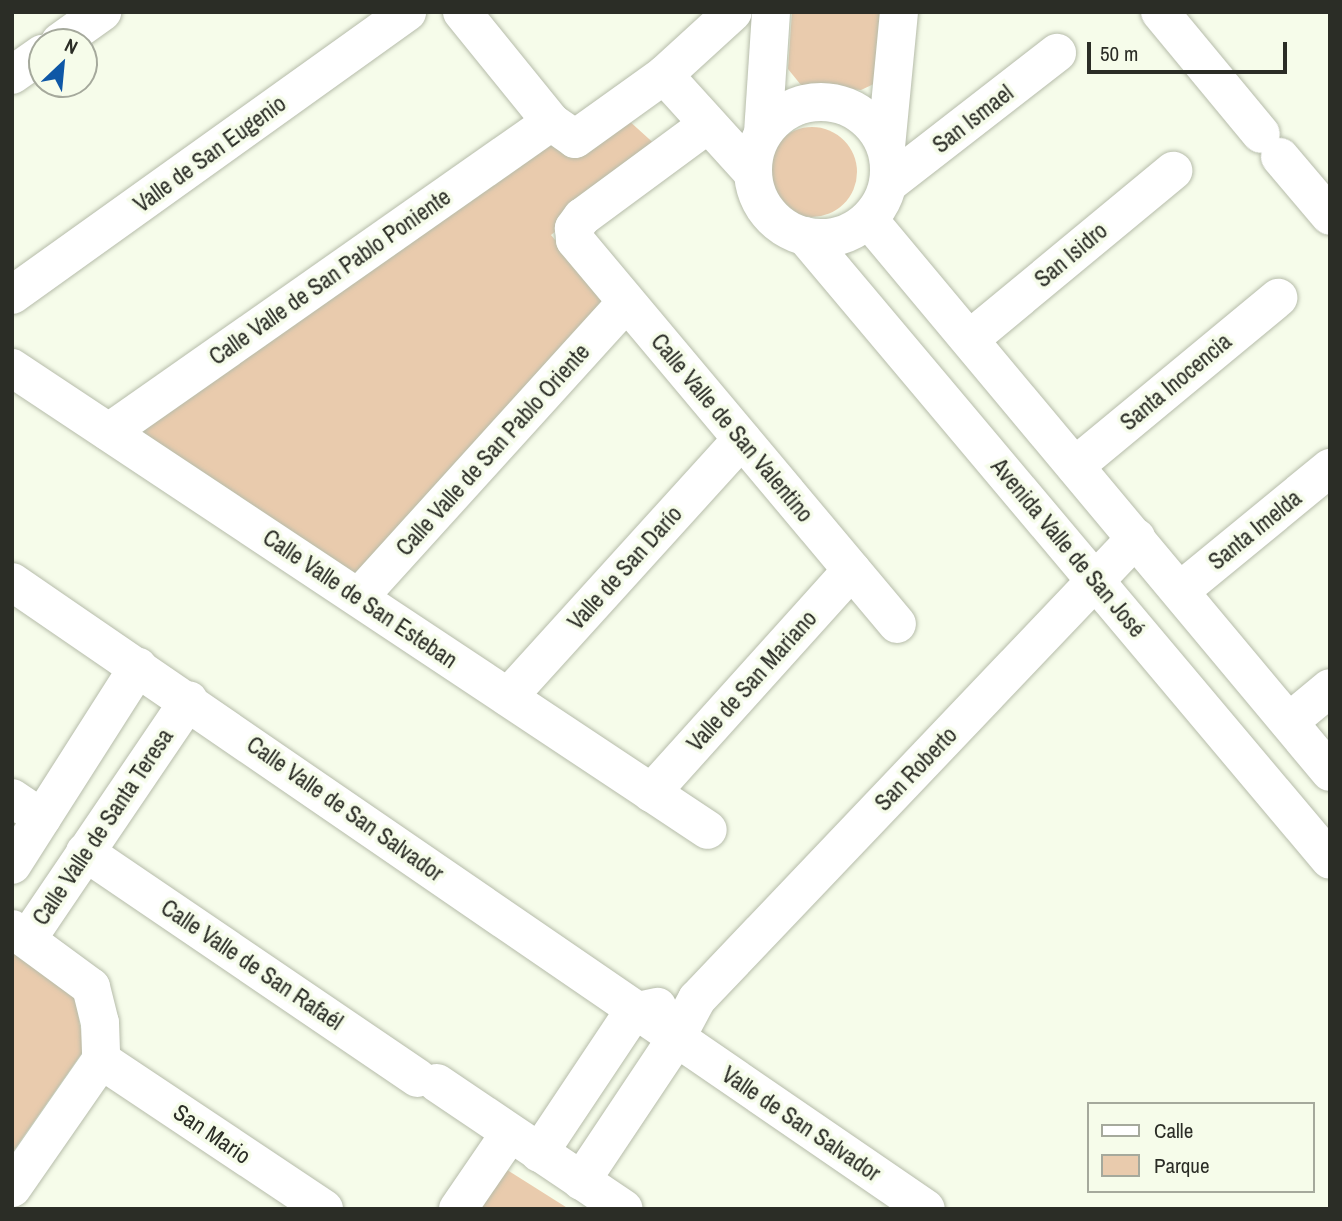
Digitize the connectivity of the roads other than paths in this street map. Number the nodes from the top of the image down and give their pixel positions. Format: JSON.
{"nodes":[{"id":1,"x":102,"y":12,"type":"edge"},
{"id":2,"x":407,"y":12,"type":"edge"},
{"id":3,"x":462,"y":12,"type":"edge"},
{"id":4,"x":733,"y":12,"type":"edge"},
{"id":5,"x":771,"y":12,"type":"edge"},
{"id":6,"x":899,"y":12,"type":"edge"},
{"id":7,"x":1160,"y":12,"type":"edge"},
{"id":8,"x":80,"y":28,"type":"edge"},
{"id":9,"x":1057,"y":53,"type":"dead end"},
{"id":10,"x":28,"y":64,"type":"edge"},
{"id":11,"x":12,"y":75,"type":"edge"},
{"id":12,"x":663,"y":75,"type":"junction"},
{"id":13,"x":707,"y":125,"type":"junction"},
{"id":14,"x":562,"y":130,"type":"junction"},
{"id":15,"x":763,"y":133,"type":"junction"},
{"id":16,"x":886,"y":147,"type":"junction"},
{"id":17,"x":1173,"y":171,"type":"dead end"},
{"id":18,"x":752,"y":172,"type":"junction"},
{"id":19,"x":888,"y":184,"type":"junction"},
{"id":20,"x":1330,"y":216,"type":"edge"},
{"id":21,"x":869,"y":220,"type":"junction"},
{"id":22,"x":805,"y":236,"type":"junction"},
{"id":23,"x":12,"y":296,"type":"edge"},
{"id":24,"x":1278,"y":298,"type":"dead end"},
{"id":25,"x":626,"y":303,"type":"junction"},
{"id":26,"x":970,"y":339,"type":"junction"},
{"id":27,"x":12,"y":368,"type":"edge"},
{"id":28,"x":108,"y":432,"type":"junction"},
{"id":29,"x":741,"y":439,"type":"junction"},
{"id":30,"x":1075,"y":466,"type":"junction"},
{"id":31,"x":1330,"y":468,"type":"edge"},
{"id":32,"x":1136,"y":538,"type":"junction"},
{"id":33,"x":852,"y":570,"type":"junction"},
{"id":34,"x":1096,"y":581,"type":"junction"},
{"id":35,"x":12,"y":582,"type":"edge"},
{"id":36,"x":1180,"y":591,"type":"junction"},
{"id":37,"x":359,"y":597,"type":"junction"},
{"id":38,"x":897,"y":624,"type":"dead end"},
{"id":39,"x":138,"y":667,"type":"junction"},
{"id":40,"x":1330,"y":688,"type":"edge"},
{"id":41,"x":508,"y":697,"type":"junction"},
{"id":42,"x":189,"y":700,"type":"junction"},
{"id":43,"x":1289,"y":722,"type":"junction"},
{"id":44,"x":1327,"y":763,"type":"edge"},
{"id":45,"x":651,"y":793,"type":"junction"},
{"id":46,"x":27,"y":808,"type":"edge"},
{"id":47,"x":708,"y":831,"type":"dead end"},
{"id":48,"x":85,"y":852,"type":"junction"},
{"id":49,"x":1330,"y":860,"type":"edge"},
{"id":50,"x":12,"y":865,"type":"edge"},
{"id":51,"x":20,"y":933,"type":"edge"},
{"id":52,"x":697,"y":999,"type":"junction"},
{"id":53,"x":633,"y":1012,"type":"junction"},
{"id":54,"x":675,"y":1040,"type":"junction"},
{"id":55,"x":609,"y":1048,"type":"junction"},
{"id":56,"x":101,"y":1060,"type":"junction"},
{"id":57,"x":652,"y":1076,"type":"junction"},
{"id":58,"x":525,"y":1143,"type":"junction"},
{"id":59,"x":582,"y":1181,"type":"junction"},
{"id":60,"x":12,"y":1188,"type":"edge"},
{"id":61,"x":12,"y":1198,"type":"edge"},
{"id":62,"x":619,"y":1207,"type":"edge"},
{"id":63,"x":29,"y":1209,"type":"edge"},
{"id":64,"x":324,"y":1209,"type":"edge"},
{"id":65,"x":458,"y":1209,"type":"edge"},
{"id":66,"x":926,"y":1209,"type":"edge"}],
"edges":[{"from":1,"to":8,"type":"street"},
{"from":2,"to":23,"type":"street","name":"Valle de San Eugenio"},
{"from":3,"to":14,"type":"street"},
{"from":4,"to":12,"type":"street","name":"Calle Valle de San Pablo Poniente"},
{"from":5,"to":15,"type":"street"},
{"from":6,"to":16,"type":"street"},
{"from":7,"to":20,"type":"street"},
{"from":9,"to":19,"type":"street","name":"San Ismael"},
{"from":10,"to":11,"type":"street"},
{"from":12,"to":13,"type":"street"},
{"from":12,"to":14,"type":"street","name":"Calle Valle de San Pablo Poniente"},
{"from":13,"to":18,"type":"street"},
{"from":13,"to":25,"type":"street","name":"Calle Valle de San Valentino"},
{"from":14,"to":28,"type":"street","name":"Calle Valle de San Pablo Poniente"},
{"from":15,"to":16,"type":"street"},
{"from":15,"to":18,"type":"street"},
{"from":16,"to":19,"type":"street"},
{"from":17,"to":26,"type":"street","name":"San Isidro"},
{"from":18,"to":22,"type":"street"},
{"from":19,"to":21,"type":"street"},
{"from":21,"to":22,"type":"street"},
{"from":21,"to":26,"type":"street"},
{"from":22,"to":34,"type":"street","name":"Avenida Valle de San José"},
{"from":24,"to":30,"type":"street","name":"Santa Inocencia"},
{"from":25,"to":29,"type":"street","name":"Calle Valle de San Valentino"},
{"from":25,"to":37,"type":"street","name":"Calle Valle de San Pablo Oriente"},
{"from":26,"to":30,"type":"street"},
{"from":27,"to":28,"type":"street","name":"Calle Valle de San Esteban"},
{"from":28,"to":37,"type":"street","name":"Calle Valle de San Esteban"},
{"from":29,"to":33,"type":"street","name":"Calle Valle de San Valentino"},
{"from":29,"to":41,"type":"street","name":"Valle de San Darío"},
{"from":30,"to":32,"type":"street"},
{"from":31,"to":36,"type":"street","name":"Santa Imelda"},
{"from":32,"to":34,"type":"street","name":"San Roberto"},
{"from":32,"to":36,"type":"street"},
{"from":33,"to":38,"type":"street","name":"Calle Valle de San Valentino"},
{"from":33,"to":45,"type":"street","name":"Valle de San Mariano"},
{"from":34,"to":49,"type":"street","name":"Avenida Valle de San José"},
{"from":34,"to":52,"type":"street","name":"San Roberto"},
{"from":35,"to":39,"type":"street","name":"Calle Valle de San Salvador"},
{"from":36,"to":43,"type":"street"},
{"from":37,"to":41,"type":"street","name":"Calle Valle de San Esteban"},
{"from":39,"to":42,"type":"street","name":"Calle Valle de San Salvador"},
{"from":39,"to":46,"type":"street"},
{"from":40,"to":43,"type":"street"},
{"from":41,"to":45,"type":"street","name":"Calle Valle de San Esteban"},
{"from":42,"to":48,"type":"street","name":"Calle Valle de Santa Teresa"},
{"from":42,"to":53,"type":"street","name":"Calle Valle de San Salvador"},
{"from":43,"to":44,"type":"street"},
{"from":45,"to":47,"type":"street","name":"Calle Valle de San Esteban"},
{"from":46,"to":50,"type":"street"},
{"from":48,"to":51,"type":"street","name":"Calle Valle de Santa Teresa"},
{"from":48,"to":58,"type":"street","name":"Calle Valle de San Rafaél"},
{"from":51,"to":56,"type":"street"},
{"from":52,"to":53,"type":"street"},
{"from":52,"to":54,"type":"street","name":"San Roberto"},
{"from":53,"to":54,"type":"street","name":"Calle Valle de San Salvador"},
{"from":53,"to":55,"type":"street"},
{"from":54,"to":57,"type":"street","name":"San Roberto"},
{"from":54,"to":66,"type":"street","name":"Valle de San Salvador"},
{"from":55,"to":57,"type":"street"},
{"from":55,"to":58,"type":"street"},
{"from":56,"to":60,"type":"street"},
{"from":56,"to":64,"type":"street","name":"San Mario"},
{"from":57,"to":59,"type":"street","name":"San Roberto"},
{"from":58,"to":59,"type":"street","name":"Calle Valle de San Rafaél"},
{"from":58,"to":65,"type":"street"},
{"from":59,"to":62,"type":"street","name":"Calle Valle de San Rafaél"},
{"from":61,"to":63,"type":"street"}]}
